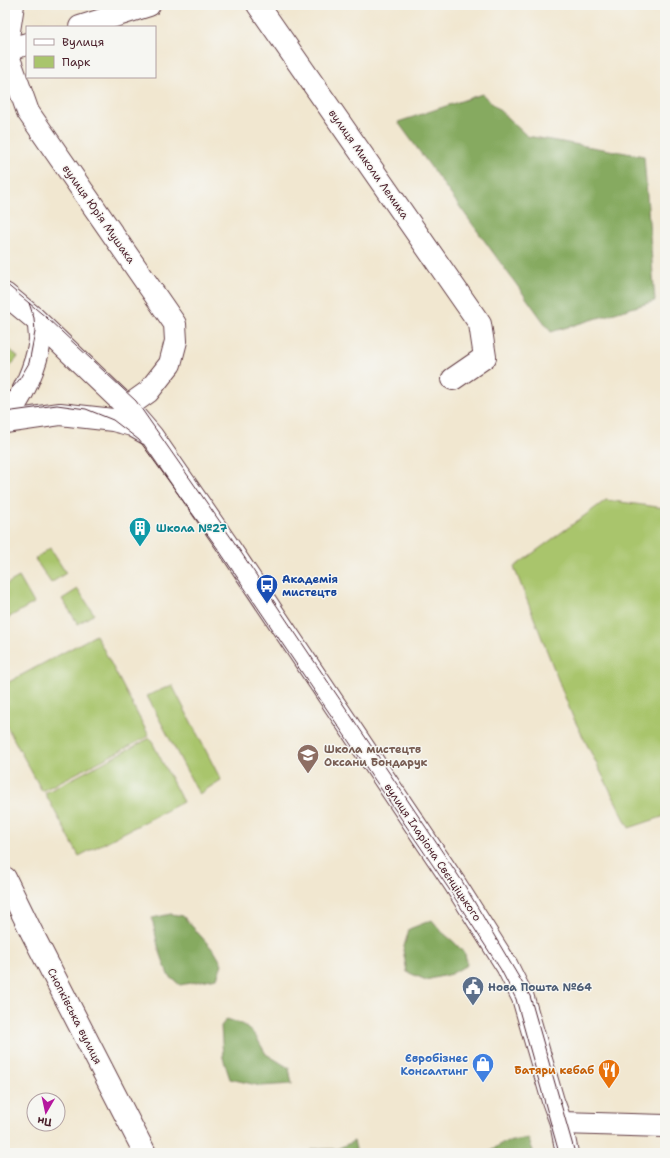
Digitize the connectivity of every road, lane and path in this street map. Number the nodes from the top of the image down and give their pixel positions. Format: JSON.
{"nodes":[{"id":1,"x":13,"y":5,"type":"edge"},
{"id":2,"x":149,"y":5,"type":"edge"},
{"id":3,"x":258,"y":5,"type":"edge"},
{"id":4,"x":83,"y":26,"type":"edge"},
{"id":5,"x":26,"y":44,"type":"edge"},
{"id":6,"x":6,"y":50,"type":"junction"},
{"id":7,"x":5,"y":294,"type":"edge"},
{"id":8,"x":39,"y":324,"type":"junction"},
{"id":9,"x":453,"y":379,"type":"dead end"},
{"id":10,"x":127,"y":407,"type":"junction"},
{"id":11,"x":5,"y":416,"type":"edge"},
{"id":12,"x":5,"y":422,"type":"edge"},
{"id":13,"x":152,"y":436,"type":"junction"},
{"id":14,"x":5,"y":878,"type":"edge"},
{"id":15,"x":561,"y":1123,"type":"junction"},
{"id":16,"x":665,"y":1126,"type":"edge"},
{"id":17,"x":145,"y":1153,"type":"edge"},
{"id":18,"x":567,"y":1153,"type":"edge"}],
"edges":[{"from":1,"to":6,"type":"main road","name":"вулиця Юрія Мушака"},
{"from":2,"to":4,"type":"main road"},
{"from":3,"to":9,"type":"main road","name":"вулиця Миколи Лемика"},
{"from":5,"to":6,"type":"main road"},
{"from":6,"to":10,"type":"main road","name":"вулиця Юрія Мушака"},
{"from":7,"to":8,"type":"main road","name":"вулиця Іларіона Свєнціцького"},
{"from":8,"to":10,"type":"main road","name":"вулиця Іларіона Свєнціцького"},
{"from":8,"to":11,"type":"main road"},
{"from":10,"to":13,"type":"main road","name":"вулиця Іларіона Свєнціцького"},
{"from":12,"to":13,"type":"main road","name":"вулиця Іларіона Свєнціцького"},
{"from":13,"to":15,"type":"main road","name":"вулиця Іларіона Свєнціцького"},
{"from":14,"to":17,"type":"main road","name":"Снопківська вулиця"},
{"from":15,"to":16,"type":"main road"},
{"from":15,"to":18,"type":"main road","name":"вулиця Іларіона Свєнціцького"}]}
